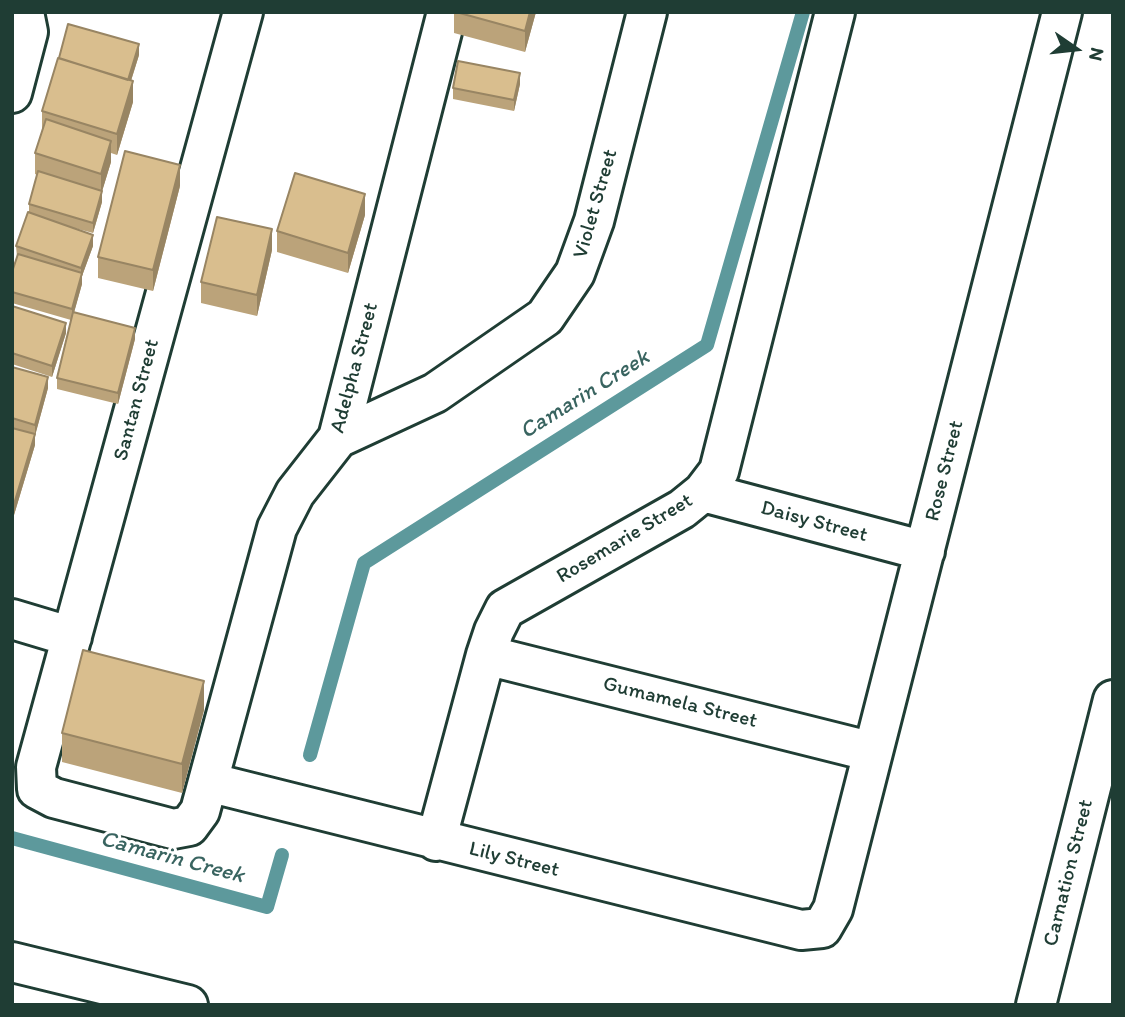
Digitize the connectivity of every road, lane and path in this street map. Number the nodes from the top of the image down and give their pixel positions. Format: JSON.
{"nodes":[{"id":1,"x":24,"y":12,"type":"edge"},
{"id":2,"x":243,"y":12,"type":"edge"},
{"id":3,"x":447,"y":12,"type":"edge"},
{"id":4,"x":647,"y":12,"type":"edge"},
{"id":5,"x":835,"y":12,"type":"edge"},
{"id":6,"x":1062,"y":12,"type":"edge"},
{"id":7,"x":12,"y":93,"type":"edge"},
{"id":8,"x":338,"y":438,"type":"junction"},
{"id":9,"x":703,"y":492,"type":"junction"},
{"id":10,"x":925,"y":551,"type":"junction"},
{"id":11,"x":12,"y":619,"type":"edge"},
{"id":12,"x":72,"y":637,"type":"junction"},
{"id":13,"x":486,"y":655,"type":"junction"},
{"id":14,"x":1113,"y":700,"type":"edge"},
{"id":15,"x":873,"y":752,"type":"junction"},
{"id":16,"x":208,"y":782,"type":"junction"},
{"id":17,"x":189,"y":826,"type":"joint"},
{"id":18,"x":436,"y":841,"type":"junction"},
{"id":19,"x":822,"y":928,"type":"joint"},
{"id":20,"x":12,"y":962,"type":"edge"},
{"id":21,"x":188,"y":1005,"type":"edge"},
{"id":22,"x":1036,"y":1005,"type":"edge"}],
"edges":[{"from":1,"to":7,"type":"street"},
{"from":2,"to":12,"type":"street","name":"Santan Street"},
{"from":3,"to":8,"type":"street","name":"Adelpha Street"},
{"from":4,"to":8,"type":"street","name":"Violet Street"},
{"from":5,"to":9,"type":"street","name":"Rosemarie Street"},
{"from":6,"to":10,"type":"street","name":"Rose Street"},
{"from":8,"to":16,"type":"street","name":"Adelpha Street"},
{"from":9,"to":10,"type":"street","name":"Daisy Street"},
{"from":9,"to":13,"type":"street","name":"Rosemarie Street"},
{"from":10,"to":15,"type":"street","name":"Rose Street"},
{"from":11,"to":12,"type":"street"},
{"from":12,"to":17,"type":"street","name":"Santan Street"},
{"from":13,"to":15,"type":"street","name":"Gumamela Street"},
{"from":13,"to":18,"type":"street","name":"Rosemarie Street"},
{"from":14,"to":22,"type":"street","name":"Carnation Street"},
{"from":15,"to":19,"type":"street","name":"Rose Street"},
{"from":16,"to":17,"type":"street","name":"Adelpha Street"},
{"from":16,"to":18,"type":"street","name":"Lily Street"},
{"from":18,"to":19,"type":"street","name":"Lily Street"},
{"from":20,"to":21,"type":"street"}]}
